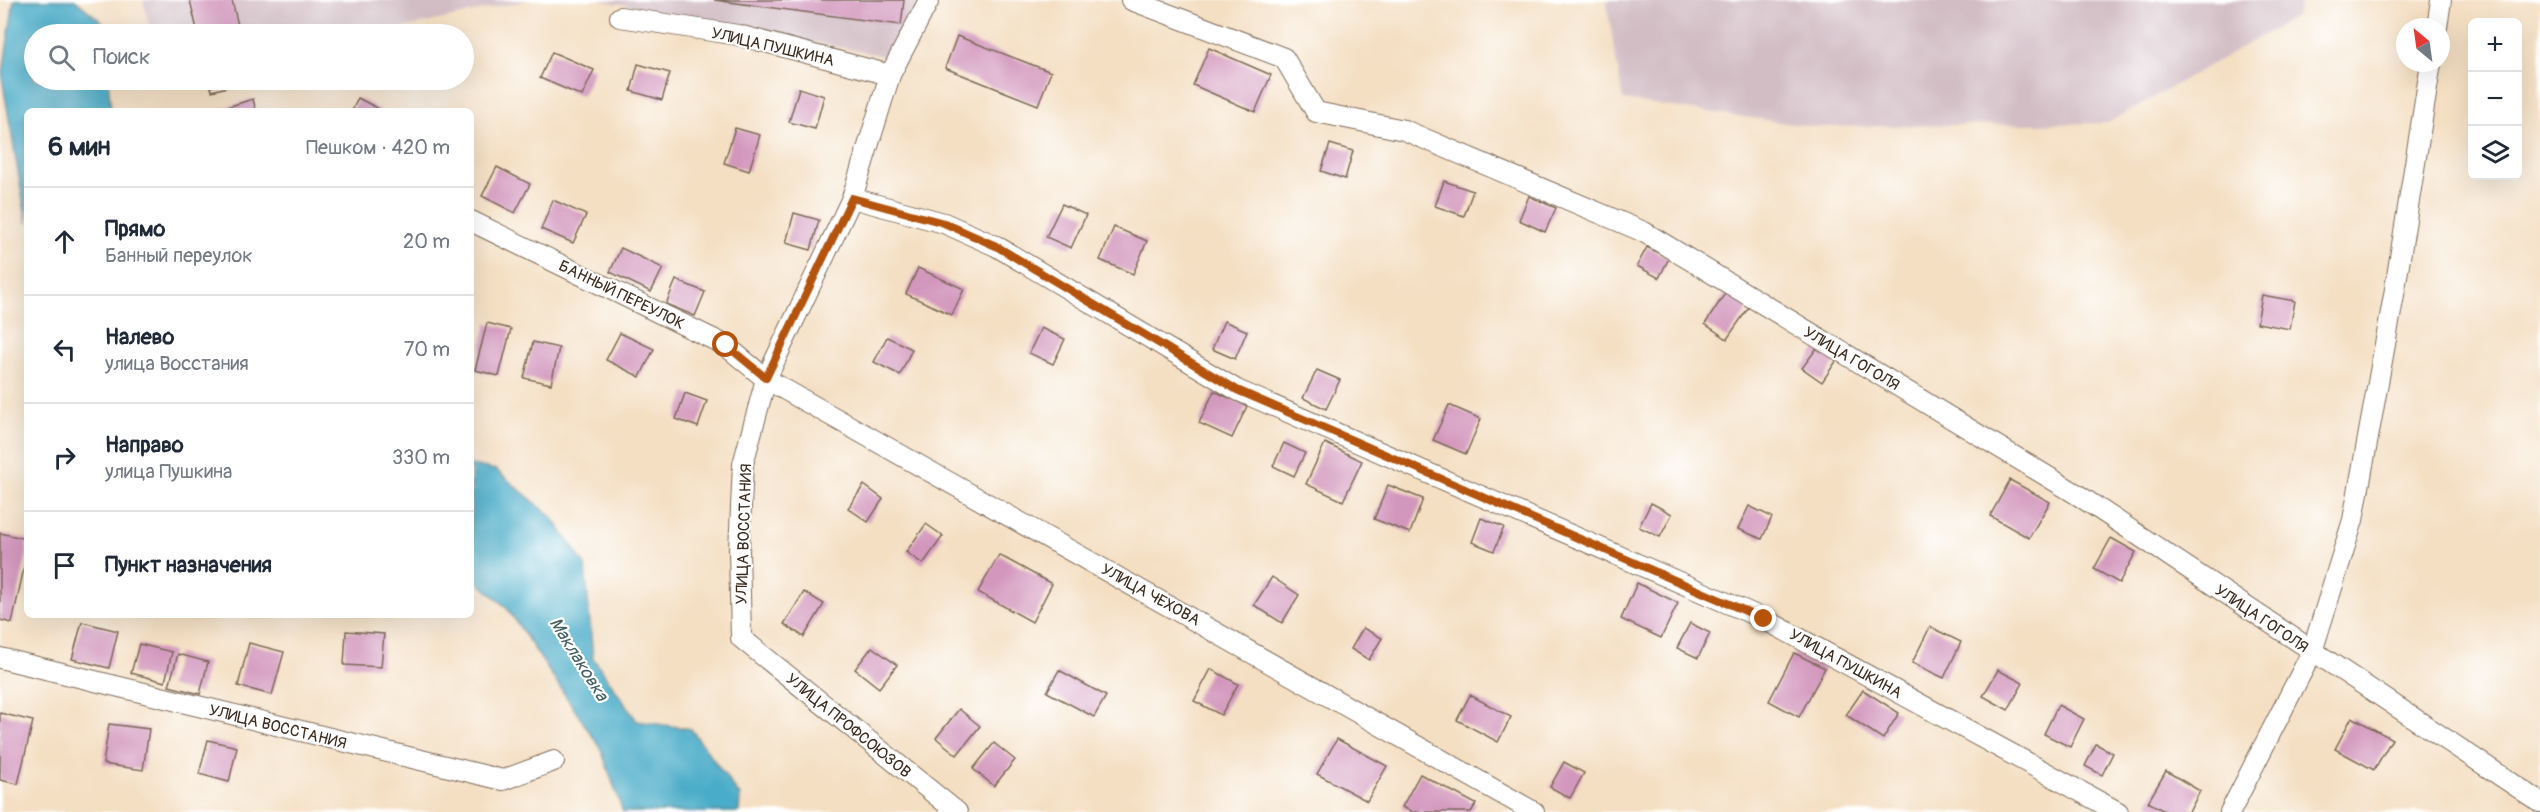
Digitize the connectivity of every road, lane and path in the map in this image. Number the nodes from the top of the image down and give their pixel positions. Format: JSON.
{"nodes":[{"id":1,"x":928,"y":0,"type":"edge"},
{"id":2,"x":1131,"y":0,"type":"edge"},
{"id":3,"x":2441,"y":0,"type":"edge"},
{"id":4,"x":620,"y":17,"type":"dead end"},
{"id":5,"x":2438,"y":18,"type":"edge"},
{"id":6,"x":2430,"y":72,"type":"edge"},
{"id":7,"x":890,"y":75,"type":"junction"},
{"id":8,"x":852,"y":198,"type":"junction"},
{"id":9,"x":474,"y":222,"type":"edge"},
{"id":10,"x":766,"y":378,"type":"junction"},
{"id":11,"x":741,"y":638,"type":"joint"},
{"id":12,"x":2312,"y":652,"type":"junction"},
{"id":13,"x":0,"y":658,"type":"edge"},
{"id":14,"x":554,"y":761,"type":"dead end"},
{"id":15,"x":2540,"y":802,"type":"edge"},
{"id":16,"x":957,"y":812,"type":"edge"},
{"id":17,"x":1534,"y":812,"type":"edge"},
{"id":18,"x":2118,"y":812,"type":"edge"},
{"id":19,"x":2230,"y":812,"type":"edge"}],
"edges":[{"from":1,"to":7,"type":"street","name":"УЛИЦА ВОССТАНИЯ"},
{"from":2,"to":12,"type":"street","name":"УЛИЦА ГОГОЛЯ"},
{"from":3,"to":5,"type":"street"},
{"from":4,"to":7,"type":"street","name":"УЛИЦА ПУШКИНА"},
{"from":6,"to":12,"type":"street"},
{"from":7,"to":8,"type":"street","name":"УЛИЦА ВОССТАНИЯ"},
{"from":8,"to":10,"type":"street","name":"УЛИЦА ВОССТАНИЯ"},
{"from":8,"to":18,"type":"street","name":"УЛИЦА ПУШКИНА"},
{"from":9,"to":10,"type":"street","name":"БАННЫЙ ПЕРЕУЛОК"},
{"from":10,"to":11,"type":"street","name":"УЛИЦА ВОССТАНИЯ"},
{"from":10,"to":17,"type":"street","name":"УЛИЦА ЧЕХОВА"},
{"from":11,"to":16,"type":"street","name":"УЛИЦА ПРОФСОЮЗОВ"},
{"from":12,"to":15,"type":"street","name":"УЛИЦА ГОГОЛЯ"},
{"from":12,"to":19,"type":"street"},
{"from":13,"to":14,"type":"street","name":"УЛИЦА ВОССТАНИЯ"}]}
